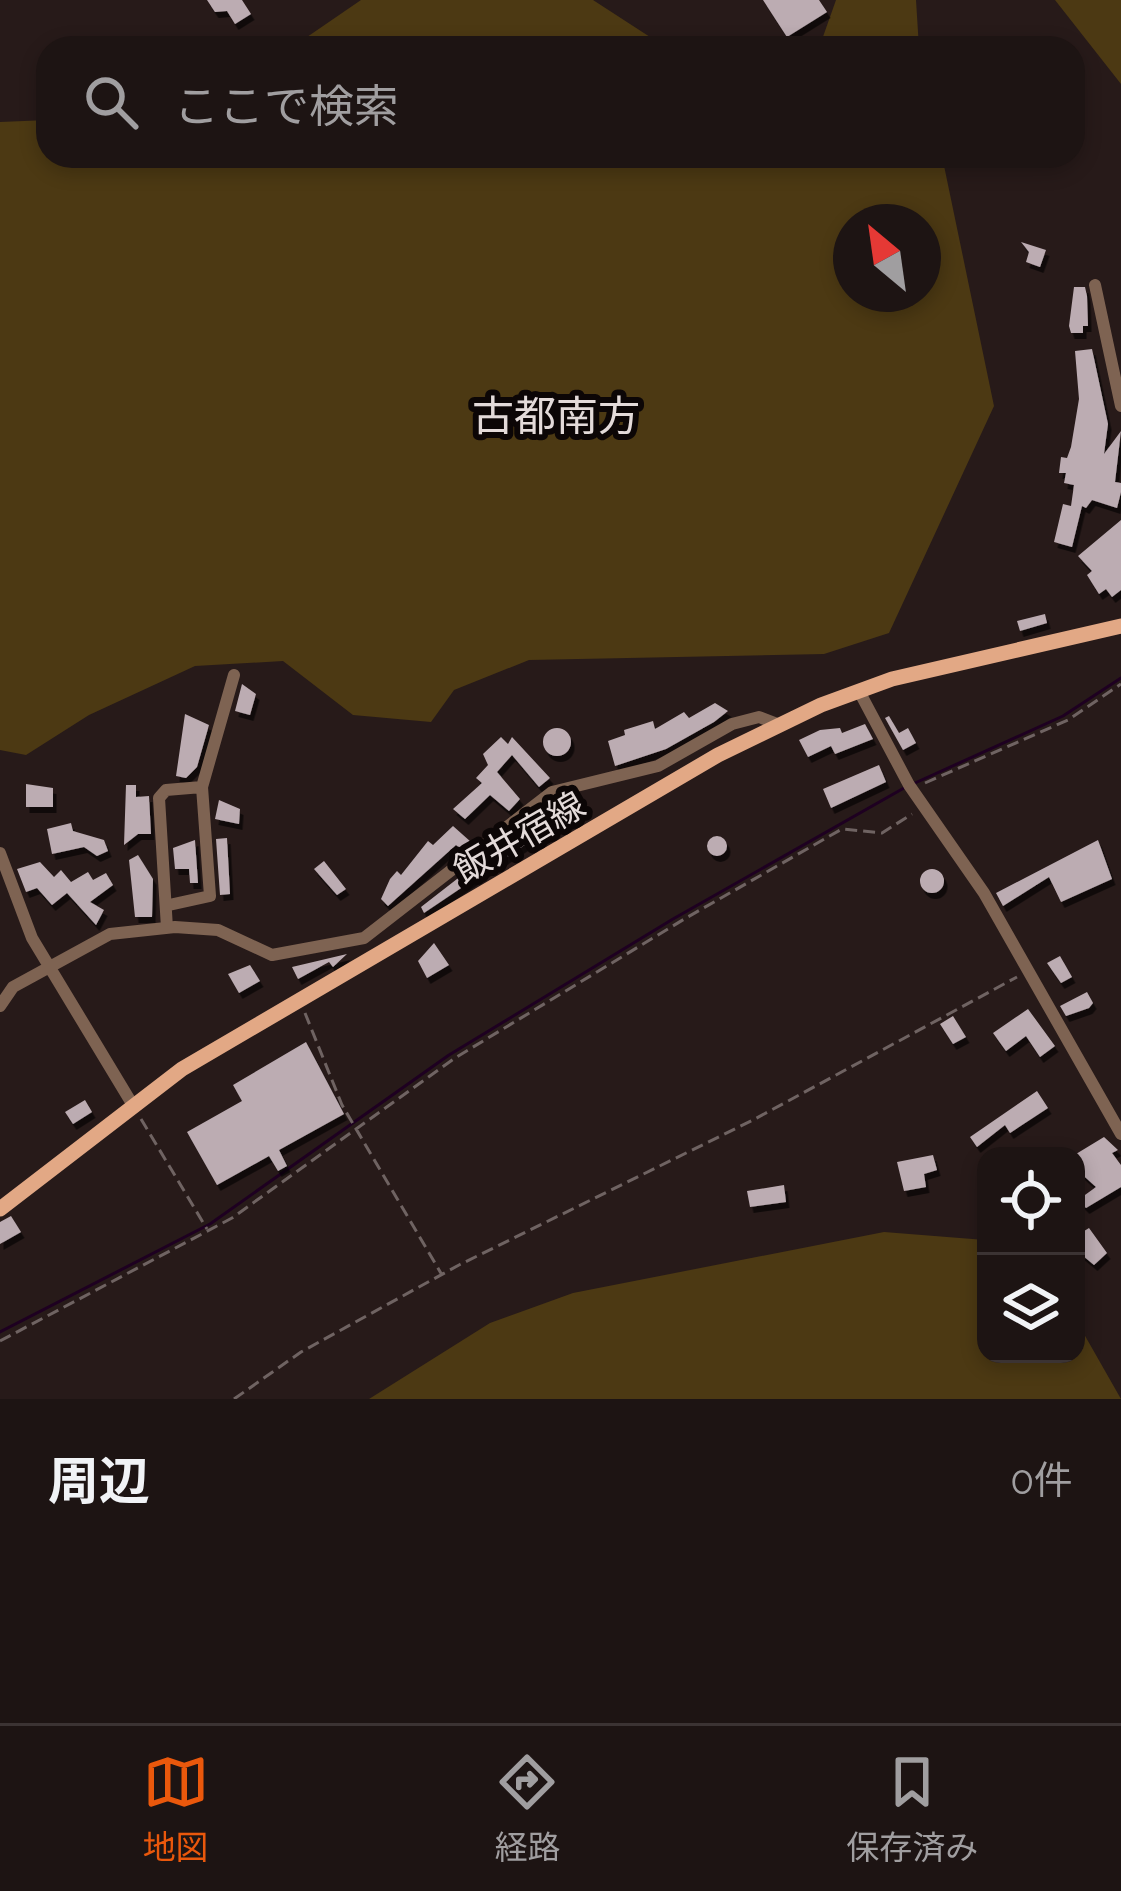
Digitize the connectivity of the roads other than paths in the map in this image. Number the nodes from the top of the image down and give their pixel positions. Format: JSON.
{"nodes":[{"id":1,"x":1095,"y":284,"type":"dead end"},
{"id":2,"x":1121,"y":406,"type":"edge"},
{"id":3,"x":1121,"y":626,"type":"edge"},
{"id":4,"x":234,"y":675,"type":"dead end"},
{"id":5,"x":859,"y":691,"type":"junction"},
{"id":6,"x":780,"y":724,"type":"junction"},
{"id":7,"x":202,"y":787,"type":"junction"},
{"id":8,"x":0,"y":853,"type":"edge"},
{"id":9,"x":169,"y":905,"type":"junction"},
{"id":10,"x":167,"y":928,"type":"junction"},
{"id":11,"x":48,"y":966,"type":"junction"},
{"id":12,"x":0,"y":1006,"type":"edge"},
{"id":13,"x":134,"y":1107,"type":"junction"},
{"id":14,"x":1121,"y":1134,"type":"edge"},
{"id":15,"x":0,"y":1209,"type":"edge"}],
"edges":[{"from":1,"to":2,"type":"street"},
{"from":3,"to":5,"type":"main road","name":"飯井宿線"},
{"from":4,"to":7,"type":"street"},
{"from":5,"to":6,"type":"main road","name":"飯井宿線"},
{"from":5,"to":14,"type":"street"},
{"from":6,"to":10,"type":"street"},
{"from":6,"to":13,"type":"main road","name":"飯井宿線"},
{"from":7,"to":9,"type":"street"},
{"from":7,"to":9,"type":"street"},
{"from":8,"to":11,"type":"street"},
{"from":9,"to":10,"type":"street"},
{"from":10,"to":11,"type":"street"},
{"from":11,"to":12,"type":"street"},
{"from":11,"to":13,"type":"street"},
{"from":13,"to":15,"type":"main road","name":"飯井宿線"}]}
